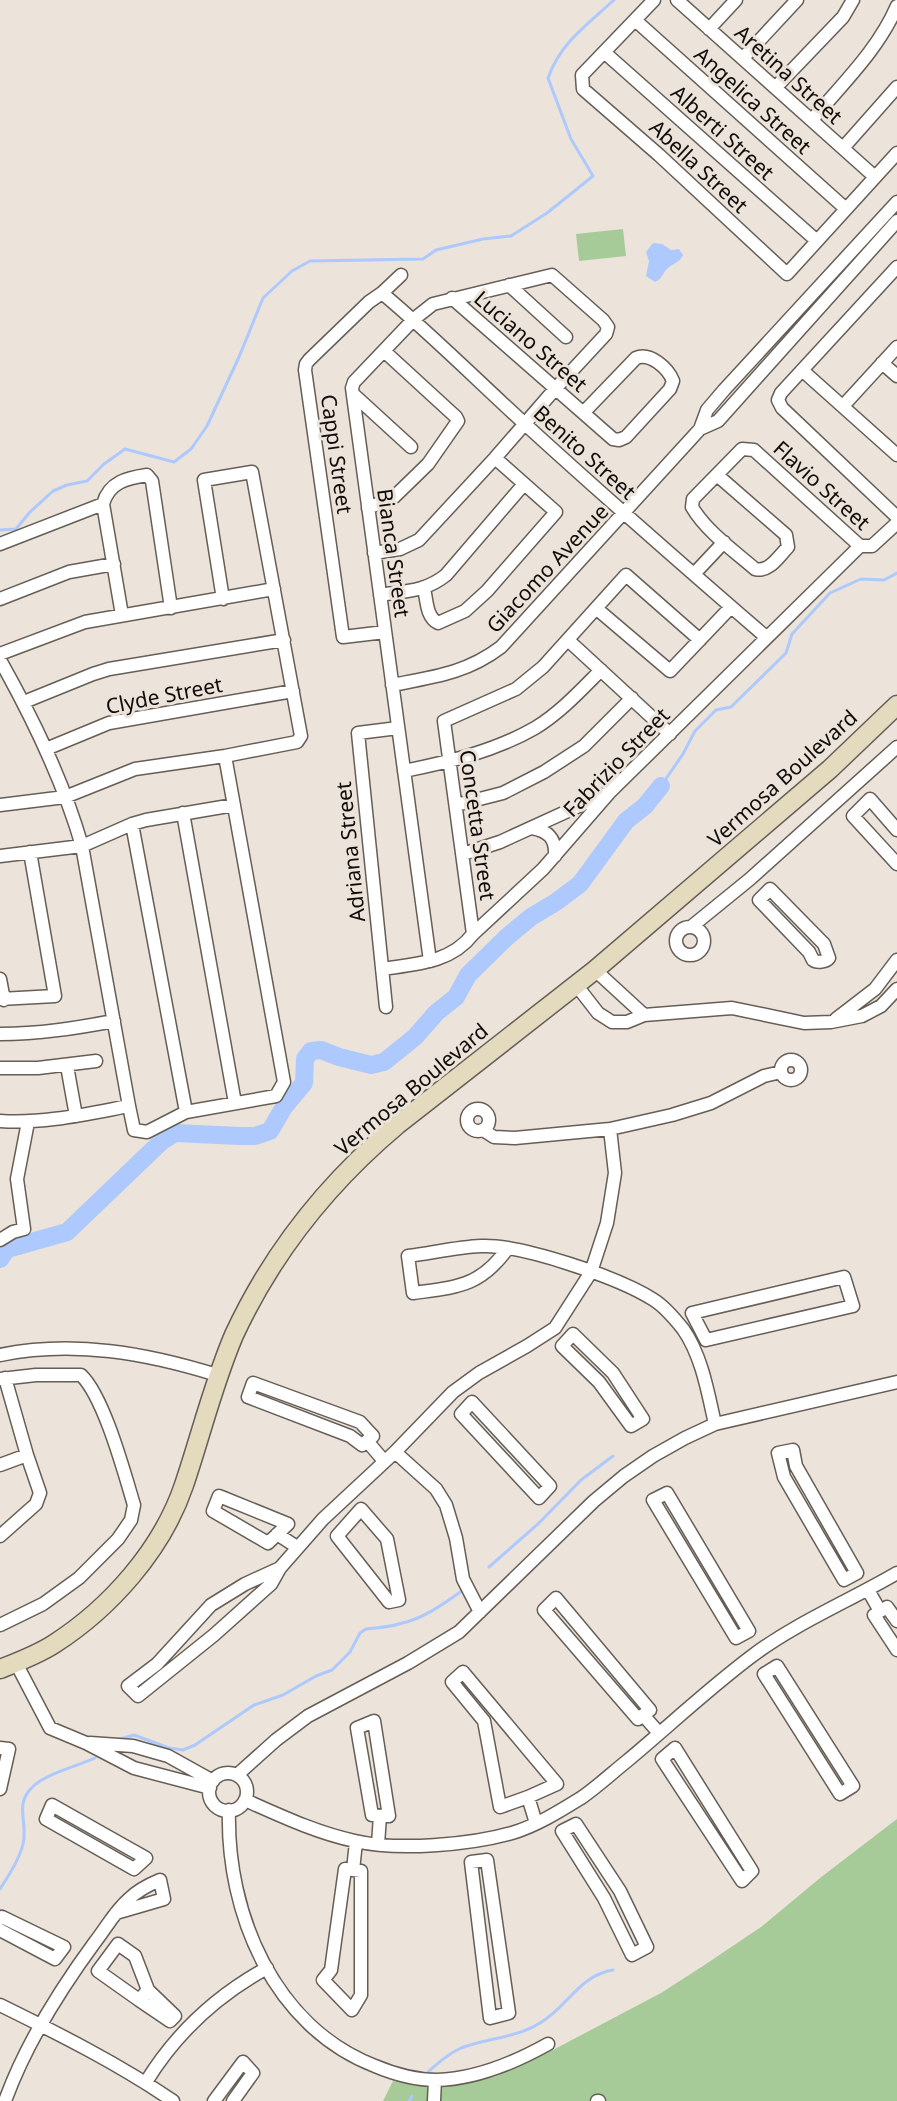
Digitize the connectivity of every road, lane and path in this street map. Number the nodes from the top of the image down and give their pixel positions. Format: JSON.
{"nodes":[{"id":1,"x":654,"y":0,"type":"edge"},
{"id":2,"x":677,"y":0,"type":"edge"},
{"id":3,"x":736,"y":0,"type":"edge"},
{"id":4,"x":796,"y":0,"type":"edge"},
{"id":5,"x":853,"y":0,"type":"edge"},
{"id":6,"x":897,"y":6,"type":"edge"},
{"id":7,"x":635,"y":20,"type":"junction"},
{"id":8,"x":709,"y":28,"type":"junction"},
{"id":9,"x":604,"y":52,"type":"junction"},
{"id":10,"x":743,"y":58,"type":"junction"},
{"id":11,"x":776,"y":87,"type":"junction"},
{"id":12,"x":897,"y":87,"type":"edge"},
{"id":13,"x":812,"y":120,"type":"junction"},
{"id":14,"x":843,"y":148,"type":"junction"},
{"id":15,"x":897,"y":153,"type":"edge"},
{"id":16,"x":874,"y":177,"type":"junction"},
{"id":17,"x":897,"y":202,"type":"edge"},
{"id":18,"x":846,"y":209,"type":"junction"},
{"id":19,"x":897,"y":221,"type":"edge"},
{"id":20,"x":817,"y":241,"type":"junction"},
{"id":21,"x":897,"y":267,"type":"edge"},
{"id":22,"x":401,"y":275,"type":"dead end"},
{"id":23,"x":509,"y":285,"type":"junction"},
{"id":24,"x":382,"y":293,"type":"junction"},
{"id":25,"x":452,"y":298,"type":"junction"},
{"id":26,"x":414,"y":319,"type":"junction"},
{"id":27,"x":566,"y":338,"type":"dead end"},
{"id":28,"x":897,"y":347,"type":"edge"},
{"id":29,"x":384,"y":351,"type":"junction"},
{"id":30,"x":882,"y":363,"type":"junction"},
{"id":31,"x":803,"y":370,"type":"junction"},
{"id":32,"x":897,"y":376,"type":"edge"},
{"id":33,"x":555,"y":389,"type":"junction"},
{"id":34,"x":724,"y":390,"type":"junction"},
{"id":35,"x":352,"y":394,"type":"junction"},
{"id":36,"x":736,"y":400,"type":"junction"},
{"id":37,"x":843,"y":406,"type":"junction"},
{"id":38,"x":584,"y":412,"type":"junction"},
{"id":39,"x":525,"y":424,"type":"junction"},
{"id":40,"x":700,"y":429,"type":"junction"},
{"id":41,"x":411,"y":447,"type":"dead end"},
{"id":42,"x":897,"y":455,"type":"edge"},
{"id":43,"x":495,"y":458,"type":"junction"},
{"id":44,"x":717,"y":475,"type":"junction"},
{"id":45,"x":524,"y":484,"type":"junction"},
{"id":46,"x":103,"y":504,"type":"junction"},
{"id":47,"x":368,"y":508,"type":"junction"},
{"id":48,"x":624,"y":514,"type":"junction"},
{"id":49,"x":897,"y":517,"type":"edge"},
{"id":50,"x":897,"y":523,"type":"edge"},
{"id":51,"x":724,"y":542,"type":"junction"},
{"id":52,"x":0,"y":544,"type":"edge"},
{"id":53,"x":860,"y":546,"type":"junction"},
{"id":54,"x":374,"y":553,"type":"junction"},
{"id":55,"x":114,"y":564,"type":"junction"},
{"id":56,"x":694,"y":574,"type":"junction"},
{"id":57,"x":274,"y":589,"type":"junction"},
{"id":58,"x":424,"y":589,"type":"junction"},
{"id":59,"x":380,"y":595,"type":"junction"},
{"id":60,"x":0,"y":599,"type":"edge"},
{"id":61,"x":223,"y":599,"type":"junction"},
{"id":62,"x":730,"y":607,"type":"junction"},
{"id":63,"x":171,"y":608,"type":"junction"},
{"id":64,"x":597,"y":609,"type":"junction"},
{"id":65,"x":122,"y":615,"type":"junction"},
{"id":66,"x":385,"y":632,"type":"junction"},
{"id":67,"x":766,"y":637,"type":"junction"},
{"id":68,"x":284,"y":640,"type":"junction"},
{"id":69,"x":700,"y":640,"type":"junction"},
{"id":70,"x":568,"y":641,"type":"junction"},
{"id":71,"x":0,"y":654,"type":"edge"},
{"id":72,"x":0,"y":660,"type":"edge"},
{"id":73,"x":601,"y":670,"type":"junction"},
{"id":74,"x":392,"y":685,"type":"junction"},
{"id":75,"x":293,"y":691,"type":"junction"},
{"id":76,"x":632,"y":698,"type":"junction"},
{"id":77,"x":24,"y":702,"type":"junction"},
{"id":78,"x":897,"y":705,"type":"edge"},
{"id":79,"x":398,"y":728,"type":"junction"},
{"id":80,"x":670,"y":734,"type":"junction"},
{"id":81,"x":897,"y":747,"type":"edge"},
{"id":82,"x":46,"y":749,"type":"junction"},
{"id":83,"x":225,"y":756,"type":"junction"},
{"id":84,"x":450,"y":762,"type":"junction"},
{"id":85,"x":404,"y":771,"type":"junction"},
{"id":86,"x":846,"y":792,"type":"junction"},
{"id":87,"x":609,"y":793,"type":"junction"},
{"id":88,"x":65,"y":796,"type":"junction"},
{"id":89,"x":0,"y":805,"type":"edge"},
{"id":90,"x":234,"y":805,"type":"junction"},
{"id":91,"x":456,"y":805,"type":"junction"},
{"id":92,"x":861,"y":808,"type":"junction"},
{"id":93,"x":183,"y":813,"type":"junction"},
{"id":94,"x":132,"y":824,"type":"junction"},
{"id":95,"x":532,"y":828,"type":"junction"},
{"id":96,"x":897,"y":830,"type":"edge"},
{"id":97,"x":82,"y":846,"type":"junction"},
{"id":98,"x":30,"y":852,"type":"junction"},
{"id":99,"x":463,"y":854,"type":"junction"},
{"id":100,"x":0,"y":856,"type":"edge"},
{"id":101,"x":555,"y":856,"type":"junction"},
{"id":102,"x":897,"y":864,"type":"edge"},
{"id":103,"x":750,"y":879,"type":"junction"},
{"id":104,"x":763,"y":894,"type":"junction"},
{"id":105,"x":691,"y":927,"type":"dead end"},
{"id":106,"x":473,"y":934,"type":"junction"},
{"id":107,"x":897,"y":960,"type":"edge"},
{"id":108,"x":430,"y":961,"type":"junction"},
{"id":109,"x":382,"y":969,"type":"junction"},
{"id":110,"x":595,"y":970,"type":"junction"},
{"id":111,"x":0,"y":979,"type":"edge"},
{"id":112,"x":576,"y":986,"type":"junction"},
{"id":113,"x":897,"y":989,"type":"edge"},
{"id":114,"x":2,"y":1000,"type":"edge"},
{"id":115,"x":386,"y":1007,"type":"dead end"},
{"id":116,"x":644,"y":1015,"type":"junction"},
{"id":117,"x":114,"y":1021,"type":"junction"},
{"id":118,"x":831,"y":1022,"type":"junction"},
{"id":119,"x":0,"y":1034,"type":"edge"},
{"id":120,"x":96,"y":1061,"type":"dead end"},
{"id":121,"x":67,"y":1066,"type":"junction"},
{"id":122,"x":0,"y":1068,"type":"edge"},
{"id":123,"x":781,"y":1072,"type":"dead end"},
{"id":124,"x":235,"y":1103,"type":"junction"},
{"id":125,"x":129,"y":1106,"type":"junction"},
{"id":126,"x":186,"y":1112,"type":"junction"},
{"id":127,"x":76,"y":1116,"type":"junction"},
{"id":128,"x":0,"y":1121,"type":"edge"},
{"id":129,"x":28,"y":1122,"type":"junction"},
{"id":130,"x":610,"y":1129,"type":"junction"},
{"id":131,"x":483,"y":1130,"type":"dead end"},
{"id":132,"x":0,"y":1240,"type":"edge"},
{"id":133,"x":508,"y":1248,"type":"junction"},
{"id":134,"x":591,"y":1272,"type":"junction"},
{"id":135,"x":555,"y":1328,"type":"junction"},
{"id":136,"x":699,"y":1329,"type":"junction"},
{"id":137,"x":685,"y":1331,"type":"junction"},
{"id":138,"x":567,"y":1339,"type":"junction"},
{"id":139,"x":0,"y":1355,"type":"edge"},
{"id":140,"x":217,"y":1375,"type":"junction"},
{"id":141,"x":3,"y":1378,"type":"edge"},
{"id":142,"x":896,"y":1381,"type":"edge"},
{"id":143,"x":453,"y":1392,"type":"junction"},
{"id":144,"x":466,"y":1408,"type":"junction"},
{"id":145,"x":716,"y":1424,"type":"junction"},
{"id":146,"x":366,"y":1441,"type":"junction"},
{"id":147,"x":395,"y":1452,"type":"junction"},
{"id":148,"x":27,"y":1455,"type":"junction"},
{"id":149,"x":384,"y":1461,"type":"junction"},
{"id":150,"x":0,"y":1465,"type":"edge"},
{"id":151,"x":333,"y":1509,"type":"junction"},
{"id":152,"x":348,"y":1524,"type":"junction"},
{"id":153,"x":277,"y":1534,"type":"junction"},
{"id":154,"x":0,"y":1536,"type":"edge"},
{"id":155,"x":297,"y":1547,"type":"junction"},
{"id":156,"x":280,"y":1568,"type":"junction"},
{"id":157,"x":897,"y":1573,"type":"edge"},
{"id":158,"x":852,"y":1576,"type":"junction"},
{"id":159,"x":865,"y":1592,"type":"junction"},
{"id":160,"x":880,"y":1611,"type":"junction"},
{"id":161,"x":480,"y":1612,"type":"junction"},
{"id":162,"x":202,"y":1615,"type":"junction"},
{"id":163,"x":897,"y":1621,"type":"edge"},
{"id":164,"x":0,"y":1625,"type":"edge"},
{"id":165,"x":214,"y":1635,"type":"junction"},
{"id":166,"x":742,"y":1635,"type":"junction"},
{"id":167,"x":897,"y":1650,"type":"edge"},
{"id":168,"x":756,"y":1653,"type":"junction"},
{"id":169,"x":8,"y":1666,"type":"edge"},
{"id":170,"x":770,"y":1671,"type":"junction"},
{"id":171,"x":643,"y":1715,"type":"junction"},
{"id":172,"x":657,"y":1735,"type":"junction"},
{"id":173,"x":86,"y":1743,"type":"junction"},
{"id":174,"x":0,"y":1748,"type":"edge"},
{"id":175,"x":668,"y":1754,"type":"junction"},
{"id":176,"x":237,"y":1775,"type":"junction"},
{"id":177,"x":211,"y":1784,"type":"junction"},
{"id":178,"x":0,"y":1789,"type":"edge"},
{"id":179,"x":528,"y":1797,"type":"junction"},
{"id":180,"x":245,"y":1800,"type":"junction"},
{"id":181,"x":229,"y":1810,"type":"junction"},
{"id":182,"x":559,"y":1811,"type":"junction"},
{"id":183,"x":380,"y":1815,"type":"junction"},
{"id":184,"x":536,"y":1823,"type":"junction"},
{"id":185,"x":569,"y":1828,"type":"junction"},
{"id":186,"x":477,"y":1839,"type":"junction"},
{"id":187,"x":356,"y":1842,"type":"junction"},
{"id":188,"x":378,"y":1844,"type":"junction"},
{"id":189,"x":479,"y":1861,"type":"junction"},
{"id":190,"x":141,"y":1863,"type":"junction"},
{"id":191,"x":353,"y":1870,"type":"junction"},
{"id":192,"x":150,"y":1884,"type":"junction"},
{"id":193,"x":116,"y":1913,"type":"junction"},
{"id":194,"x":0,"y":1919,"type":"edge"},
{"id":195,"x":0,"y":1930,"type":"edge"},
{"id":196,"x":92,"y":1946,"type":"junction"},
{"id":197,"x":59,"y":1953,"type":"junction"},
{"id":198,"x":107,"y":1958,"type":"junction"},
{"id":199,"x":77,"y":1966,"type":"junction"},
{"id":200,"x":267,"y":1968,"type":"junction"},
{"id":201,"x":148,"y":1990,"type":"junction"},
{"id":202,"x":139,"y":2000,"type":"junction"},
{"id":203,"x":0,"y":2005,"type":"edge"},
{"id":204,"x":40,"y":2025,"type":"junction"},
{"id":205,"x":548,"y":2044,"type":"dead end"},
{"id":206,"x":435,"y":2080,"type":"junction"},
{"id":207,"x":146,"y":2082,"type":"junction"},
{"id":208,"x":5,"y":2086,"type":"edge"},
{"id":209,"x":5,"y":2101,"type":"edge"},
{"id":210,"x":173,"y":2101,"type":"edge"},
{"id":211,"x":214,"y":2101,"type":"edge"},
{"id":212,"x":233,"y":2101,"type":"edge"},
{"id":213,"x":434,"y":2101,"type":"edge"}],
"edges":[{"from":1,"to":7,"type":"street"},
{"from":2,"to":8,"type":"street","name":"Aretina Street"},
{"from":3,"to":8,"type":"street"},
{"from":4,"to":10,"type":"street"},
{"from":5,"to":11,"type":"street"},
{"from":6,"to":13,"type":"street"},
{"from":7,"to":9,"type":"street"},
{"from":7,"to":18,"type":"street","name":"Angelica Street"},
{"from":8,"to":10,"type":"street","name":"Aretina Street"},
{"from":9,"to":20,"type":"street","name":"Alberti Street"},
{"from":9,"to":20,"type":"street","name":"Abella Street"},
{"from":10,"to":11,"type":"street","name":"Aretina Street"},
{"from":11,"to":13,"type":"street","name":"Aretina Street"},
{"from":12,"to":14,"type":"street"},
{"from":13,"to":14,"type":"street","name":"Aretina Street"},
{"from":14,"to":16,"type":"street","name":"Aretina Street"},
{"from":15,"to":16,"type":"street"},
{"from":16,"to":18,"type":"street"},
{"from":17,"to":34,"type":"street","name":"Giacomo Avenue"},
{"from":18,"to":20,"type":"street"},
{"from":19,"to":36,"type":"street","name":"Giacomo Avenue"},
{"from":21,"to":31,"type":"street"},
{"from":22,"to":24,"type":"street","name":"Cappi Street"},
{"from":23,"to":25,"type":"street"},
{"from":23,"to":27,"type":"street"},
{"from":23,"to":33,"type":"street"},
{"from":24,"to":26,"type":"street","name":"Benito Street"},
{"from":24,"to":66,"type":"street","name":"Cappi Street"},
{"from":25,"to":26,"type":"street"},
{"from":25,"to":33,"type":"street","name":"Luciano Street"},
{"from":26,"to":29,"type":"street"},
{"from":26,"to":39,"type":"street","name":"Benito Street"},
{"from":28,"to":30,"type":"street"},
{"from":29,"to":35,"type":"street"},
{"from":29,"to":47,"type":"street"},
{"from":30,"to":32,"type":"street"},
{"from":30,"to":37,"type":"street"},
{"from":31,"to":37,"type":"street"},
{"from":31,"to":49,"type":"street"},
{"from":33,"to":38,"type":"street","name":"Luciano Street"},
{"from":33,"to":39,"type":"street"},
{"from":34,"to":36,"type":"street"},
{"from":34,"to":40,"type":"street","name":"Giacomo Avenue"},
{"from":35,"to":41,"type":"street"},
{"from":35,"to":47,"type":"street","name":"Bianca Street"},
{"from":36,"to":40,"type":"street","name":"Giacomo Avenue"},
{"from":37,"to":42,"type":"street"},
{"from":38,"to":38,"type":"street","name":"Luciano Street"},
{"from":39,"to":43,"type":"street"},
{"from":39,"to":48,"type":"street","name":"Benito Street"},
{"from":40,"to":48,"type":"street","name":"Giacomo Avenue"},
{"from":43,"to":45,"type":"street"},
{"from":43,"to":54,"type":"street"},
{"from":44,"to":51,"type":"street"},
{"from":44,"to":51,"type":"street"},
{"from":44,"to":53,"type":"street","name":"Flavio Street"},
{"from":45,"to":58,"type":"street"},
{"from":45,"to":58,"type":"street"},
{"from":46,"to":52,"type":"street"},
{"from":46,"to":55,"type":"street"},
{"from":46,"to":63,"type":"street"},
{"from":47,"to":54,"type":"street","name":"Bianca Street"},
{"from":48,"to":56,"type":"street","name":"Benito Street"},
{"from":48,"to":74,"type":"street","name":"Giacomo Avenue"},
{"from":50,"to":53,"type":"street","name":"Flavio Street"},
{"from":51,"to":56,"type":"street"},
{"from":53,"to":67,"type":"street","name":"Fabrizio Street"},
{"from":54,"to":59,"type":"street","name":"Bianca Street"},
{"from":55,"to":60,"type":"street"},
{"from":55,"to":65,"type":"street"},
{"from":56,"to":62,"type":"street","name":"Benito Street"},
{"from":57,"to":61,"type":"street"},
{"from":57,"to":61,"type":"street"},
{"from":57,"to":68,"type":"street"},
{"from":58,"to":59,"type":"street"},
{"from":59,"to":66,"type":"street","name":"Bianca Street"},
{"from":61,"to":63,"type":"street"},
{"from":62,"to":67,"type":"street","name":"Benito Street"},
{"from":62,"to":69,"type":"street"},
{"from":63,"to":65,"type":"street"},
{"from":64,"to":69,"type":"street"},
{"from":64,"to":69,"type":"street"},
{"from":64,"to":70,"type":"street"},
{"from":65,"to":71,"type":"street"},
{"from":66,"to":74,"type":"street","name":"Bianca Street"},
{"from":67,"to":80,"type":"street","name":"Fabrizio Street"},
{"from":68,"to":75,"type":"street"},
{"from":68,"to":77,"type":"street"},
{"from":70,"to":73,"type":"street"},
{"from":70,"to":84,"type":"street","name":"Concetta Street"},
{"from":72,"to":77,"type":"street"},
{"from":73,"to":76,"type":"street"},
{"from":73,"to":84,"type":"street"},
{"from":74,"to":79,"type":"street","name":"Bianca Street"},
{"from":75,"to":82,"type":"street","name":"Clyde Street"},
{"from":75,"to":83,"type":"street"},
{"from":76,"to":80,"type":"street"},
{"from":76,"to":91,"type":"street"},
{"from":77,"to":82,"type":"street"},
{"from":78,"to":110,"type":"main road","name":"Vermosa Boulevard"},
{"from":79,"to":85,"type":"street","name":"Bianca Street"},
{"from":79,"to":109,"type":"street","name":"Adriana Street"},
{"from":80,"to":87,"type":"street","name":"Fabrizio Street"},
{"from":81,"to":86,"type":"street"},
{"from":82,"to":88,"type":"street"},
{"from":83,"to":88,"type":"street"},
{"from":83,"to":90,"type":"street"},
{"from":84,"to":85,"type":"street"},
{"from":84,"to":91,"type":"street","name":"Concetta Street"},
{"from":85,"to":108,"type":"street","name":"Bianca Street"},
{"from":86,"to":92,"type":"street"},
{"from":86,"to":103,"type":"street"},
{"from":87,"to":95,"type":"street"},
{"from":87,"to":101,"type":"street","name":"Fabrizio Street"},
{"from":88,"to":89,"type":"street"},
{"from":88,"to":97,"type":"street"},
{"from":90,"to":93,"type":"street"},
{"from":90,"to":124,"type":"street"},
{"from":91,"to":99,"type":"street","name":"Concetta Street"},
{"from":92,"to":96,"type":"street"},
{"from":92,"to":102,"type":"street"},
{"from":93,"to":94,"type":"street"},
{"from":93,"to":124,"type":"street"},
{"from":94,"to":97,"type":"street"},
{"from":94,"to":126,"type":"street"},
{"from":95,"to":99,"type":"street"},
{"from":95,"to":101,"type":"street"},
{"from":97,"to":98,"type":"street"},
{"from":97,"to":117,"type":"street"},
{"from":98,"to":100,"type":"street"},
{"from":98,"to":114,"type":"street"},
{"from":99,"to":106,"type":"street","name":"Concetta Street"},
{"from":101,"to":106,"type":"street","name":"Fabrizio Street"},
{"from":103,"to":104,"type":"street"},
{"from":103,"to":105,"type":"street"},
{"from":104,"to":104,"type":"street"},
{"from":106,"to":108,"type":"street","name":"Fabrizio Street"},
{"from":107,"to":118,"type":"street"},
{"from":108,"to":109,"type":"street","name":"Fabrizio Street"},
{"from":109,"to":115,"type":"street","name":"Adriana Street"},
{"from":110,"to":112,"type":"main road","name":"Vermosa Boulevard"},
{"from":110,"to":116,"type":"street"},
{"from":111,"to":114,"type":"street"},
{"from":112,"to":116,"type":"street"},
{"from":112,"to":140,"type":"main road","name":"Vermosa Boulevard"},
{"from":113,"to":118,"type":"street"},
{"from":116,"to":118,"type":"street"},
{"from":117,"to":119,"type":"street"},
{"from":117,"to":125,"type":"street"},
{"from":120,"to":121,"type":"street"},
{"from":121,"to":122,"type":"street"},
{"from":121,"to":127,"type":"street"},
{"from":123,"to":130,"type":"street"},
{"from":124,"to":126,"type":"street"},
{"from":125,"to":126,"type":"street"},
{"from":125,"to":127,"type":"street"},
{"from":127,"to":129,"type":"street"},
{"from":128,"to":129,"type":"street"},
{"from":129,"to":132,"type":"street"},
{"from":130,"to":131,"type":"street"},
{"from":130,"to":134,"type":"street"},
{"from":133,"to":133,"type":"street"},
{"from":133,"to":134,"type":"street"},
{"from":134,"to":135,"type":"street"},
{"from":134,"to":137,"type":"street"},
{"from":135,"to":138,"type":"street"},
{"from":135,"to":143,"type":"street"},
{"from":136,"to":136,"type":"street"},
{"from":136,"to":137,"type":"street"},
{"from":137,"to":145,"type":"street"},
{"from":138,"to":138,"type":"street"},
{"from":139,"to":140,"type":"street"},
{"from":140,"to":169,"type":"main road","name":"Vermosa Boulevard"},
{"from":141,"to":148,"type":"street"},
{"from":141,"to":164,"type":"street"},
{"from":142,"to":145,"type":"street"},
{"from":143,"to":144,"type":"street"},
{"from":143,"to":147,"type":"street"},
{"from":144,"to":144,"type":"street"},
{"from":145,"to":161,"type":"street"},
{"from":146,"to":146,"type":"street"},
{"from":146,"to":149,"type":"street"},
{"from":147,"to":149,"type":"street"},
{"from":147,"to":161,"type":"street"},
{"from":148,"to":150,"type":"street"},
{"from":148,"to":154,"type":"street"},
{"from":149,"to":151,"type":"street"},
{"from":151,"to":152,"type":"street"},
{"from":151,"to":155,"type":"street"},
{"from":152,"to":152,"type":"street"},
{"from":153,"to":153,"type":"street"},
{"from":153,"to":155,"type":"street"},
{"from":155,"to":156,"type":"street"},
{"from":156,"to":162,"type":"street"},
{"from":156,"to":165,"type":"street"},
{"from":157,"to":159,"type":"street"},
{"from":158,"to":158,"type":"street"},
{"from":158,"to":159,"type":"street"},
{"from":159,"to":160,"type":"street"},
{"from":159,"to":168,"type":"street"},
{"from":160,"to":163,"type":"street"},
{"from":160,"to":167,"type":"street"},
{"from":161,"to":176,"type":"street"},
{"from":162,"to":165,"type":"street"},
{"from":162,"to":165,"type":"street"},
{"from":166,"to":166,"type":"street"},
{"from":166,"to":168,"type":"street"},
{"from":168,"to":170,"type":"street"},
{"from":168,"to":172,"type":"street"},
{"from":169,"to":173,"type":"street"},
{"from":170,"to":170,"type":"street"},
{"from":171,"to":171,"type":"street"},
{"from":171,"to":172,"type":"street"},
{"from":172,"to":175,"type":"street"},
{"from":172,"to":182,"type":"street"},
{"from":173,"to":177,"type":"street"},
{"from":173,"to":177,"type":"street"},
{"from":174,"to":178,"type":"street"},
{"from":175,"to":175,"type":"street"},
{"from":176,"to":177,"type":"street"},
{"from":176,"to":180,"type":"street"},
{"from":177,"to":181,"type":"street"},
{"from":179,"to":179,"type":"street"},
{"from":179,"to":184,"type":"street"},
{"from":180,"to":181,"type":"street"},
{"from":180,"to":187,"type":"street"},
{"from":181,"to":200,"type":"street"},
{"from":182,"to":184,"type":"street"},
{"from":182,"to":185,"type":"street"},
{"from":183,"to":183,"type":"street"},
{"from":183,"to":188,"type":"street"},
{"from":184,"to":186,"type":"street"},
{"from":185,"to":185,"type":"street"},
{"from":186,"to":188,"type":"street"},
{"from":186,"to":189,"type":"street"},
{"from":187,"to":188,"type":"street"},
{"from":187,"to":191,"type":"street"},
{"from":189,"to":189,"type":"street"},
{"from":190,"to":190,"type":"street"},
{"from":190,"to":192,"type":"street"},
{"from":191,"to":191,"type":"street"},
{"from":192,"to":193,"type":"street"},
{"from":192,"to":193,"type":"street"},
{"from":193,"to":196,"type":"street"},
{"from":194,"to":197,"type":"street"},
{"from":195,"to":197,"type":"street"},
{"from":196,"to":198,"type":"street"},
{"from":196,"to":199,"type":"street"},
{"from":197,"to":199,"type":"street"},
{"from":198,"to":201,"type":"street"},
{"from":198,"to":202,"type":"street"},
{"from":199,"to":204,"type":"street"},
{"from":200,"to":206,"type":"street"},
{"from":200,"to":207,"type":"street"},
{"from":201,"to":202,"type":"street"},
{"from":201,"to":202,"type":"street"},
{"from":203,"to":204,"type":"street"},
{"from":204,"to":207,"type":"street"},
{"from":204,"to":208,"type":"street"},
{"from":205,"to":206,"type":"street"},
{"from":206,"to":213,"type":"street"},
{"from":207,"to":210,"type":"street"},
{"from":208,"to":209,"type":"street"},
{"from":211,"to":212,"type":"street"}]}
